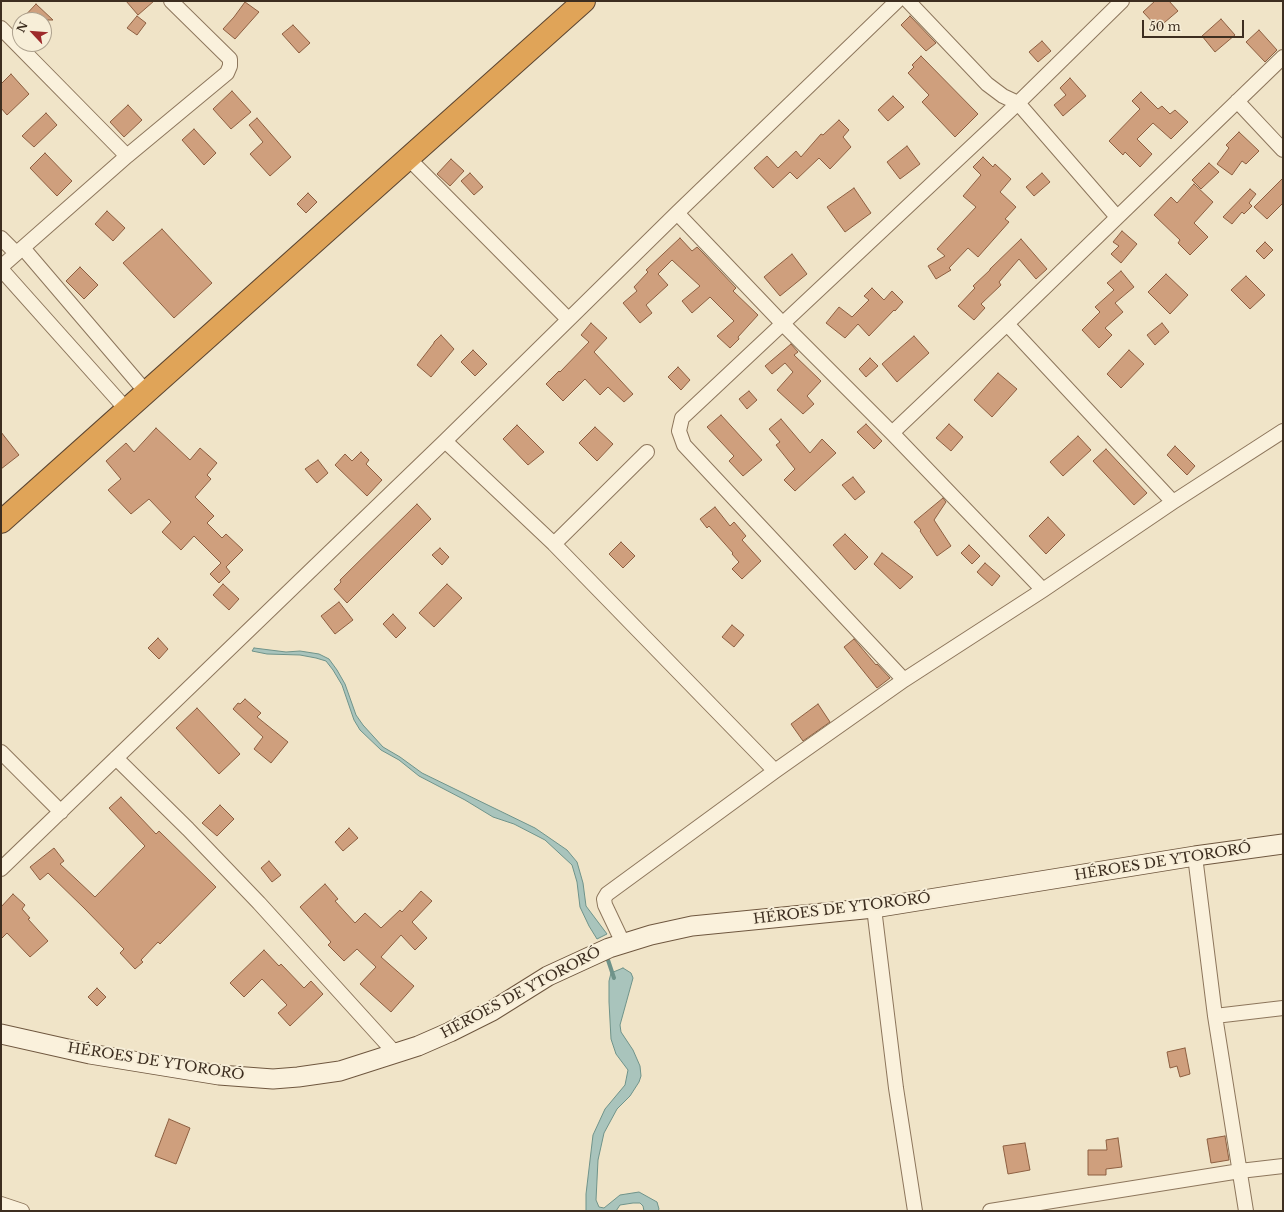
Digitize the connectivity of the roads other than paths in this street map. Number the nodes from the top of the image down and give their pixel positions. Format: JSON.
{"nodes":[{"id":1,"x":172,"y":1,"type":"edge"},
{"id":2,"x":584,"y":1,"type":"edge"},
{"id":3,"x":897,"y":1,"type":"edge"},
{"id":4,"x":908,"y":1,"type":"edge"},
{"id":5,"x":1122,"y":1,"type":"edge"},
{"id":6,"x":1,"y":28,"type":"edge"},
{"id":7,"x":1283,"y":58,"type":"edge"},
{"id":8,"x":1237,"y":101,"type":"junction"},
{"id":9,"x":1018,"y":103,"type":"junction"},
{"id":10,"x":1283,"y":150,"type":"edge"},
{"id":11,"x":127,"y":156,"type":"junction"},
{"id":12,"x":408,"y":158,"type":"junction"},
{"id":13,"x":677,"y":212,"type":"junction"},
{"id":14,"x":1117,"y":217,"type":"junction"},
{"id":15,"x":1,"y":238,"type":"edge"},
{"id":16,"x":20,"y":251,"type":"junction"},
{"id":17,"x":1,"y":268,"type":"edge"},
{"id":18,"x":568,"y":319,"type":"junction"},
{"id":19,"x":782,"y":323,"type":"junction"},
{"id":20,"x":1007,"y":324,"type":"junction"},
{"id":21,"x":146,"y":392,"type":"junction"},
{"id":22,"x":126,"y":409,"type":"junction"},
{"id":23,"x":1283,"y":431,"type":"edge"},
{"id":24,"x":892,"y":433,"type":"junction"},
{"id":25,"x":446,"y":441,"type":"junction"},
{"id":26,"x":647,"y":452,"type":"dead end"},
{"id":27,"x":1173,"y":502,"type":"junction"},
{"id":28,"x":1,"y":522,"type":"edge"},
{"id":29,"x":554,"y":544,"type":"junction"},
{"id":30,"x":1043,"y":590,"type":"junction"},
{"id":31,"x":904,"y":680,"type":"junction"},
{"id":32,"x":1,"y":752,"type":"edge"},
{"id":33,"x":116,"y":758,"type":"junction"},
{"id":34,"x":775,"y":771,"type":"junction"},
{"id":35,"x":61,"y":812,"type":"junction"},
{"id":36,"x":1283,"y":844,"type":"edge"},
{"id":37,"x":1195,"y":856,"type":"junction"},
{"id":38,"x":1,"y":869,"type":"edge"},
{"id":39,"x":874,"y":908,"type":"junction"},
{"id":40,"x":616,"y":945,"type":"junction"},
{"id":41,"x":1283,"y":1008,"type":"edge"},
{"id":42,"x":1215,"y":1016,"type":"junction"},
{"id":43,"x":1,"y":1034,"type":"edge"},
{"id":44,"x":395,"y":1053,"type":"junction"},
{"id":45,"x":1283,"y":1166,"type":"edge"},
{"id":46,"x":1240,"y":1171,"type":"junction"},
{"id":47,"x":1,"y":1204,"type":"edge"},
{"id":48,"x":22,"y":1211,"type":"edge"},
{"id":49,"x":915,"y":1211,"type":"edge"},
{"id":50,"x":990,"y":1211,"type":"edge"},
{"id":51,"x":1246,"y":1211,"type":"edge"}],
"edges":[{"from":1,"to":11,"type":"street"},
{"from":2,"to":12,"type":"highway"},
{"from":3,"to":13,"type":"street"},
{"from":4,"to":9,"type":"street"},
{"from":5,"to":9,"type":"street"},
{"from":6,"to":11,"type":"street"},
{"from":7,"to":8,"type":"street"},
{"from":8,"to":10,"type":"street"},
{"from":8,"to":14,"type":"street"},
{"from":9,"to":14,"type":"street"},
{"from":9,"to":19,"type":"street"},
{"from":11,"to":16,"type":"street"},
{"from":12,"to":18,"type":"street"},
{"from":12,"to":21,"type":"highway"},
{"from":13,"to":18,"type":"street"},
{"from":13,"to":19,"type":"street"},
{"from":14,"to":20,"type":"street"},
{"from":15,"to":16,"type":"street"},
{"from":16,"to":17,"type":"street"},
{"from":16,"to":21,"type":"street"},
{"from":17,"to":22,"type":"street"},
{"from":18,"to":25,"type":"street"},
{"from":19,"to":24,"type":"street"},
{"from":19,"to":31,"type":"street"},
{"from":20,"to":24,"type":"street"},
{"from":20,"to":27,"type":"street"},
{"from":21,"to":22,"type":"highway"},
{"from":22,"to":28,"type":"highway"},
{"from":23,"to":27,"type":"street"},
{"from":24,"to":30,"type":"street"},
{"from":25,"to":29,"type":"street"},
{"from":25,"to":33,"type":"street"},
{"from":26,"to":29,"type":"street"},
{"from":27,"to":30,"type":"street"},
{"from":29,"to":34,"type":"street"},
{"from":30,"to":31,"type":"street"},
{"from":31,"to":34,"type":"street"},
{"from":32,"to":35,"type":"street"},
{"from":33,"to":35,"type":"street"},
{"from":33,"to":44,"type":"street"},
{"from":34,"to":40,"type":"street"},
{"from":35,"to":38,"type":"street"},
{"from":36,"to":37,"type":"main road","name":"HÉROES DE YTORORÓ"},
{"from":37,"to":39,"type":"main road","name":"HÉROES DE YTORORÓ"},
{"from":37,"to":42,"type":"street"},
{"from":39,"to":40,"type":"main road","name":"HÉROES DE YTORORÓ"},
{"from":39,"to":49,"type":"street"},
{"from":40,"to":44,"type":"main road","name":"HÉROES DE YTORORÓ"},
{"from":41,"to":42,"type":"street"},
{"from":42,"to":46,"type":"street"},
{"from":43,"to":44,"type":"main road","name":"HÉROES DE YTORORÓ"},
{"from":45,"to":46,"type":"street"},
{"from":46,"to":50,"type":"street"},
{"from":46,"to":51,"type":"street"},
{"from":47,"to":48,"type":"street"}]}
